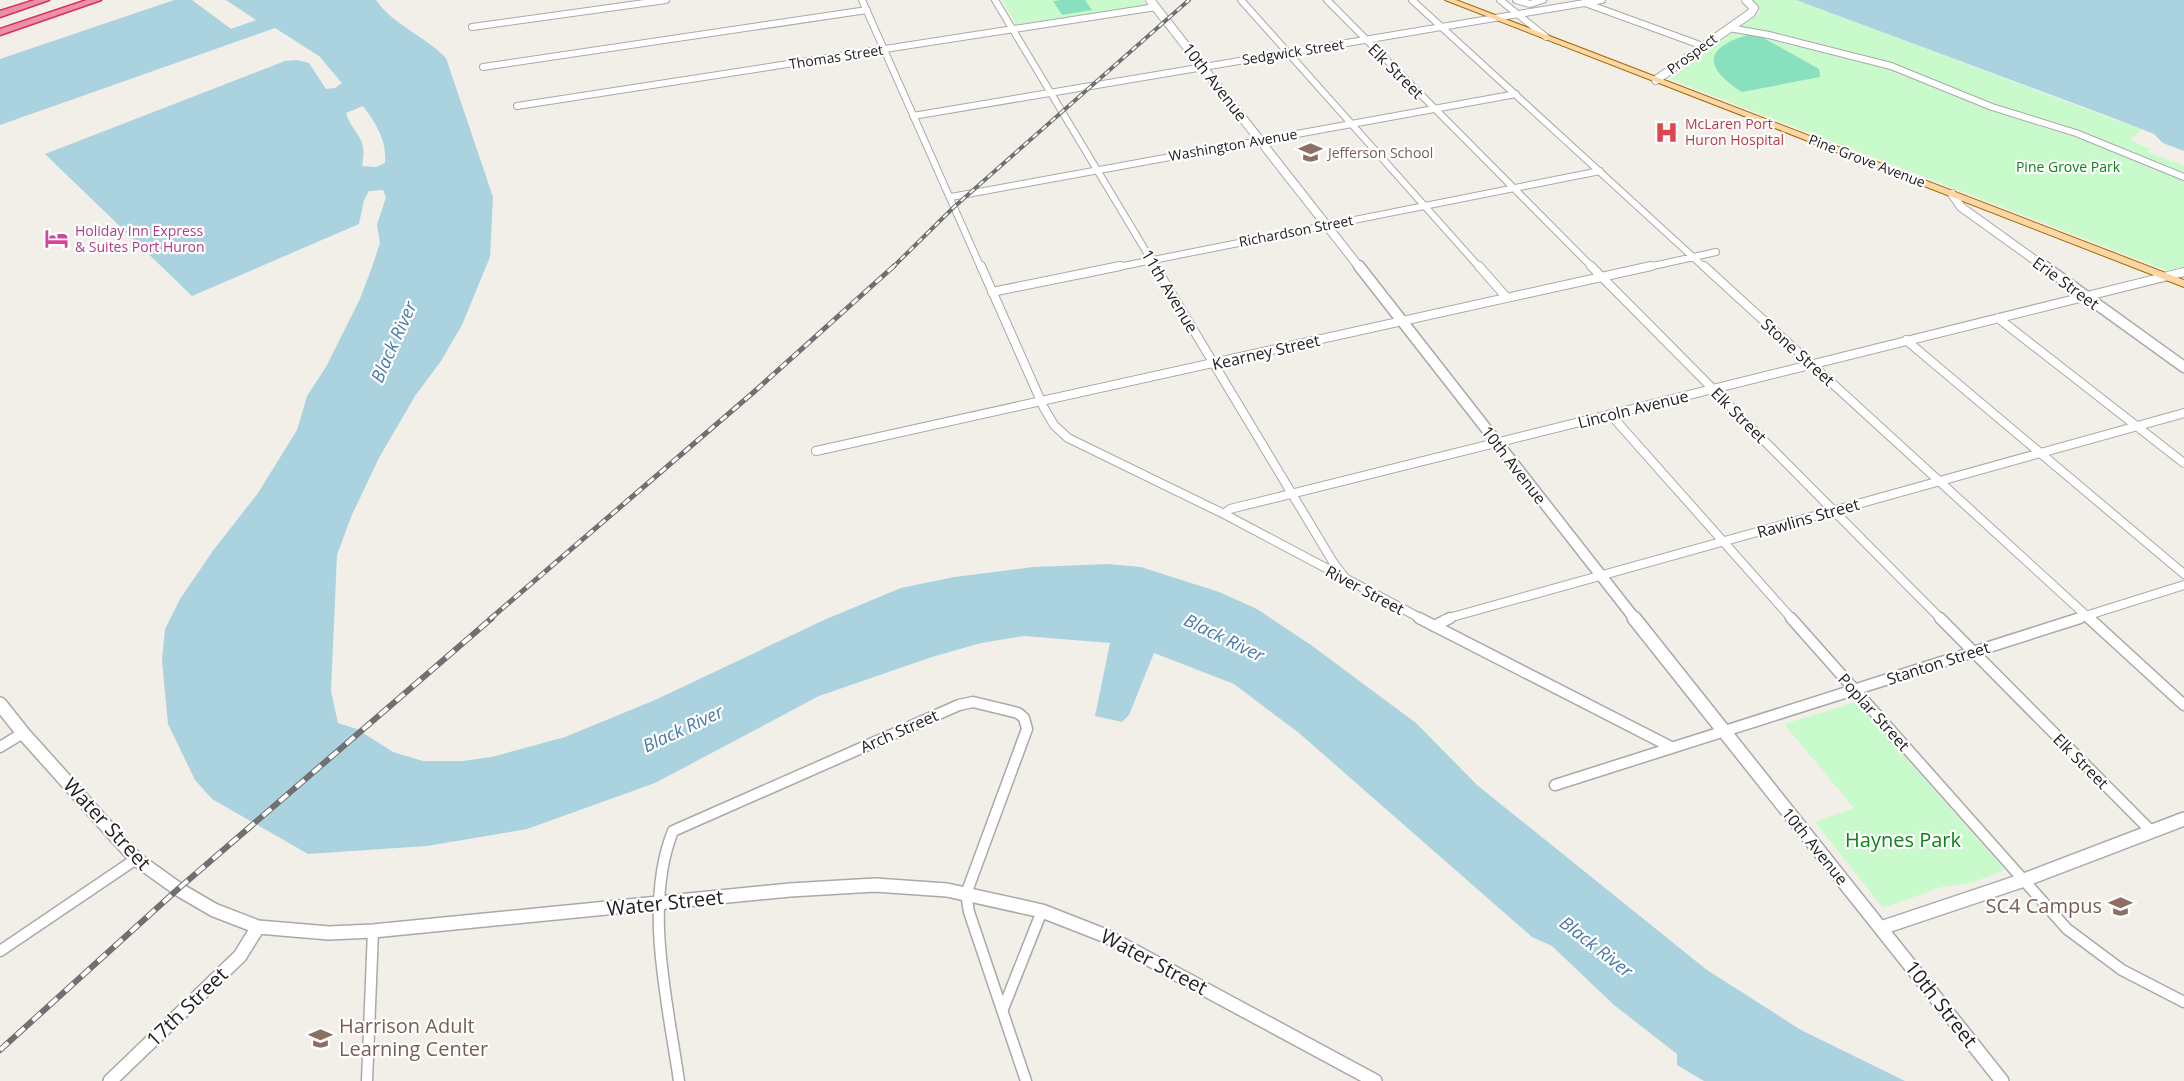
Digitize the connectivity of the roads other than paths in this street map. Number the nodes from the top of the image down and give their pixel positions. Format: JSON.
{"nodes":[{"id":1,"x":43,"y":0,"type":"edge"},
{"id":2,"x":72,"y":0,"type":"edge"},
{"id":3,"x":96,"y":0,"type":"edge"},
{"id":4,"x":666,"y":0,"type":"edge"},
{"id":5,"x":862,"y":0,"type":"edge"},
{"id":6,"x":995,"y":0,"type":"edge"},
{"id":7,"x":1150,"y":0,"type":"edge"},
{"id":8,"x":1241,"y":0,"type":"edge"},
{"id":9,"x":1327,"y":0,"type":"edge"},
{"id":10,"x":1412,"y":0,"type":"edge"},
{"id":11,"x":1449,"y":0,"type":"edge"},
{"id":12,"x":1500,"y":0,"type":"edge"},
{"id":13,"x":1516,"y":0,"type":"edge"},
{"id":14,"x":1543,"y":0,"type":"edge"},
{"id":15,"x":1602,"y":0,"type":"edge"},
{"id":16,"x":1748,"y":2,"type":"edge"},
{"id":17,"x":1585,"y":3,"type":"junction"},
{"id":18,"x":1156,"y":7,"type":"junction"},
{"id":19,"x":867,"y":10,"type":"junction"},
{"id":20,"x":0,"y":13,"type":"edge"},
{"id":21,"x":1517,"y":14,"type":"junction"},
{"id":22,"x":1496,"y":18,"type":"junction"},
{"id":23,"x":0,"y":24,"type":"edge"},
{"id":24,"x":471,"y":27,"type":"dead end"},
{"id":25,"x":1443,"y":28,"type":"junction"},
{"id":26,"x":1729,"y":28,"type":"junction"},
{"id":27,"x":1013,"y":29,"type":"junction"},
{"id":28,"x":0,"y":32,"type":"edge"},
{"id":29,"x":1546,"y":38,"type":"junction"},
{"id":30,"x":1366,"y":40,"type":"junction"},
{"id":31,"x":1702,"y":46,"type":"junction"},
{"id":32,"x":884,"y":49,"type":"junction"},
{"id":33,"x":1288,"y":53,"type":"junction"},
{"id":34,"x":483,"y":66,"type":"dead end"},
{"id":35,"x":1203,"y":67,"type":"junction"},
{"id":36,"x":1656,"y":80,"type":"junction"},
{"id":37,"x":1051,"y":93,"type":"junction"},
{"id":38,"x":1516,"y":94,"type":"junction"},
{"id":39,"x":517,"y":106,"type":"dead end"},
{"id":40,"x":1434,"y":109,"type":"junction"},
{"id":41,"x":913,"y":116,"type":"junction"},
{"id":42,"x":1351,"y":124,"type":"junction"},
{"id":43,"x":1259,"y":141,"type":"junction"},
{"id":44,"x":1097,"y":170,"type":"junction"},
{"id":45,"x":1600,"y":171,"type":"junction"},
{"id":46,"x":2184,"y":177,"type":"edge"},
{"id":47,"x":1514,"y":188,"type":"junction"},
{"id":48,"x":1952,"y":194,"type":"junction"},
{"id":49,"x":951,"y":197,"type":"junction"},
{"id":50,"x":1424,"y":205,"type":"junction"},
{"id":51,"x":1326,"y":225,"type":"junction"},
{"id":52,"x":1716,"y":252,"type":"dead end"},
{"id":53,"x":1695,"y":258,"type":"junction"},
{"id":54,"x":1151,"y":260,"type":"junction"},
{"id":55,"x":2184,"y":272,"type":"edge"},
{"id":56,"x":2168,"y":277,"type":"junction"},
{"id":57,"x":1602,"y":278,"type":"junction"},
{"id":58,"x":2184,"y":284,"type":"edge"},
{"id":59,"x":992,"y":292,"type":"junction"},
{"id":60,"x":2083,"y":295,"type":"junction"},
{"id":61,"x":1507,"y":298,"type":"junction"},
{"id":62,"x":1998,"y":318,"type":"junction"},
{"id":63,"x":1402,"y":322,"type":"junction"},
{"id":64,"x":1906,"y":340,"type":"junction"},
{"id":65,"x":1214,"y":364,"type":"junction"},
{"id":66,"x":1811,"y":364,"type":"junction"},
{"id":67,"x":2184,"y":367,"type":"edge"},
{"id":68,"x":1713,"y":389,"type":"junction"},
{"id":69,"x":1041,"y":402,"type":"junction"},
{"id":70,"x":2184,"y":413,"type":"edge"},
{"id":71,"x":1610,"y":414,"type":"junction"},
{"id":72,"x":2136,"y":426,"type":"junction"},
{"id":73,"x":1497,"y":443,"type":"junction"},
{"id":74,"x":816,"y":451,"type":"dead end"},
{"id":75,"x":2041,"y":454,"type":"junction"},
{"id":76,"x":2184,"y":463,"type":"edge"},
{"id":77,"x":1939,"y":481,"type":"junction"},
{"id":78,"x":1292,"y":493,"type":"junction"},
{"id":79,"x":1832,"y":510,"type":"junction"},
{"id":80,"x":1224,"y":514,"type":"junction"},
{"id":81,"x":1723,"y":542,"type":"junction"},
{"id":82,"x":2184,"y":574,"type":"edge"},
{"id":83,"x":1602,"y":576,"type":"junction"},
{"id":84,"x":1347,"y":581,"type":"junction"},
{"id":85,"x":2184,"y":585,"type":"edge"},
{"id":86,"x":2086,"y":616,"type":"junction"},
{"id":87,"x":1434,"y":626,"type":"junction"},
{"id":88,"x":1973,"y":652,"type":"junction"},
{"id":89,"x":1854,"y":690,"type":"junction"},
{"id":90,"x":0,"y":704,"type":"edge"},
{"id":91,"x":2184,"y":705,"type":"edge"},
{"id":92,"x":1723,"y":732,"type":"junction"},
{"id":93,"x":23,"y":733,"type":"junction"},
{"id":94,"x":0,"y":747,"type":"edge"},
{"id":95,"x":1671,"y":747,"type":"junction"},
{"id":96,"x":1556,"y":785,"type":"dead end"},
{"id":97,"x":2184,"y":819,"type":"edge"},
{"id":98,"x":2151,"y":831,"type":"junction"},
{"id":99,"x":136,"y":859,"type":"junction"},
{"id":100,"x":2024,"y":880,"type":"junction"},
{"id":101,"x":966,"y":894,"type":"junction"},
{"id":102,"x":658,"y":903,"type":"junction"},
{"id":103,"x":1042,"y":911,"type":"junction"},
{"id":104,"x":258,"y":927,"type":"junction"},
{"id":105,"x":1881,"y":928,"type":"junction"},
{"id":106,"x":373,"y":931,"type":"junction"},
{"id":107,"x":0,"y":951,"type":"edge"},
{"id":108,"x":2184,"y":1002,"type":"edge"},
{"id":109,"x":1004,"y":1009,"type":"junction"},
{"id":110,"x":110,"y":1081,"type":"edge"},
{"id":111,"x":367,"y":1081,"type":"edge"},
{"id":112,"x":679,"y":1081,"type":"edge"},
{"id":113,"x":1026,"y":1081,"type":"edge"},
{"id":114,"x":1375,"y":1081,"type":"edge"},
{"id":115,"x":2002,"y":1081,"type":"edge"}],
"edges":[{"from":1,"to":20,"type":"highway"},
{"from":2,"to":23,"type":"highway"},
{"from":3,"to":28,"type":"highway"},
{"from":4,"to":24,"type":"street"},
{"from":5,"to":19,"type":"street"},
{"from":6,"to":27,"type":"street","name":"11th Avenue"},
{"from":7,"to":18,"type":"street","name":"10th Avenue"},
{"from":8,"to":33,"type":"street"},
{"from":9,"to":30,"type":"street","name":"Elk Street"},
{"from":10,"to":25,"type":"street","name":"Stone Street"},
{"from":11,"to":22,"type":"main road","name":"Pine Grove Avenue"},
{"from":12,"to":21,"type":"street"},
{"from":13,"to":14,"type":"street"},
{"from":15,"to":17,"type":"street","name":"Sedgwick Street"},
{"from":16,"to":26,"type":"street","name":"Prospect"},
{"from":17,"to":21,"type":"street","name":"Sedgwick Street"},
{"from":17,"to":31,"type":"street"},
{"from":18,"to":27,"type":"street","name":"Thomas Street"},
{"from":18,"to":35,"type":"street","name":"10th Avenue"},
{"from":19,"to":32,"type":"street"},
{"from":19,"to":34,"type":"street"},
{"from":21,"to":22,"type":"street","name":"Sedgwick Street"},
{"from":21,"to":29,"type":"street"},
{"from":22,"to":25,"type":"street","name":"Sedgwick Street"},
{"from":22,"to":29,"type":"main road","name":"Pine Grove Avenue"},
{"from":25,"to":30,"type":"street","name":"Sedgwick Street"},
{"from":25,"to":38,"type":"street","name":"Stone Street"},
{"from":26,"to":31,"type":"street","name":"Prospect"},
{"from":26,"to":46,"type":"street"},
{"from":27,"to":32,"type":"street","name":"Thomas Street"},
{"from":27,"to":37,"type":"street","name":"11th Avenue"},
{"from":29,"to":36,"type":"main road","name":"Pine Grove Avenue"},
{"from":30,"to":33,"type":"street","name":"Sedgwick Street"},
{"from":30,"to":40,"type":"street","name":"Elk Street"},
{"from":31,"to":36,"type":"street","name":"Prospect"},
{"from":32,"to":39,"type":"street","name":"Thomas Street"},
{"from":32,"to":41,"type":"street"},
{"from":33,"to":35,"type":"street","name":"Sedgwick Street"},
{"from":33,"to":42,"type":"street"},
{"from":35,"to":37,"type":"street","name":"Sedgwick Street"},
{"from":35,"to":43,"type":"street","name":"10th Avenue"},
{"from":36,"to":48,"type":"main road","name":"Pine Grove Avenue"},
{"from":37,"to":41,"type":"street","name":"Sedgwick Street"},
{"from":37,"to":44,"type":"street","name":"11th Avenue"},
{"from":38,"to":40,"type":"street","name":"Washington Avenue"},
{"from":38,"to":45,"type":"street","name":"Stone Street"},
{"from":40,"to":42,"type":"street","name":"Washington Avenue"},
{"from":40,"to":47,"type":"street","name":"Elk Street"},
{"from":41,"to":49,"type":"street"},
{"from":42,"to":43,"type":"street","name":"Washington Avenue"},
{"from":42,"to":50,"type":"street"},
{"from":43,"to":44,"type":"street","name":"Washington Avenue"},
{"from":43,"to":51,"type":"street","name":"10th Avenue"},
{"from":44,"to":49,"type":"street","name":"Washington Avenue"},
{"from":44,"to":54,"type":"street","name":"11th Avenue"},
{"from":45,"to":47,"type":"street","name":"Richardson Street"},
{"from":45,"to":53,"type":"street","name":"Stone Street"},
{"from":47,"to":50,"type":"street","name":"Richardson Street"},
{"from":47,"to":57,"type":"street","name":"Elk Street"},
{"from":48,"to":56,"type":"main road","name":"Pine Grove Avenue"},
{"from":48,"to":60,"type":"street","name":"Erie Street"},
{"from":49,"to":59,"type":"street"},
{"from":50,"to":51,"type":"street","name":"Richardson Street"},
{"from":50,"to":61,"type":"street"},
{"from":51,"to":54,"type":"street","name":"Richardson Street"},
{"from":51,"to":63,"type":"street","name":"10th Avenue"},
{"from":52,"to":53,"type":"street","name":"Kearney Street"},
{"from":53,"to":57,"type":"street","name":"Kearney Street"},
{"from":53,"to":66,"type":"street","name":"Stone Street"},
{"from":54,"to":59,"type":"street","name":"Richardson Street"},
{"from":54,"to":65,"type":"street","name":"11th Avenue"},
{"from":55,"to":56,"type":"street","name":"Lincoln Avenue"},
{"from":56,"to":58,"type":"main road","name":"Pine Grove Avenue"},
{"from":56,"to":60,"type":"street","name":"Lincoln Avenue"},
{"from":57,"to":61,"type":"street","name":"Kearney Street"},
{"from":57,"to":68,"type":"street","name":"Elk Street"},
{"from":59,"to":69,"type":"street"},
{"from":60,"to":62,"type":"street","name":"Lincoln Avenue"},
{"from":60,"to":67,"type":"street","name":"Erie Street"},
{"from":61,"to":63,"type":"street","name":"Kearney Street"},
{"from":62,"to":64,"type":"street","name":"Lincoln Avenue"},
{"from":62,"to":72,"type":"street"},
{"from":63,"to":65,"type":"street","name":"Kearney Street"},
{"from":63,"to":73,"type":"street","name":"10th Avenue"},
{"from":64,"to":66,"type":"street","name":"Lincoln Avenue"},
{"from":64,"to":75,"type":"street"},
{"from":65,"to":69,"type":"street","name":"Kearney Street"},
{"from":65,"to":78,"type":"street","name":"11th Avenue"},
{"from":66,"to":68,"type":"street","name":"Lincoln Avenue"},
{"from":66,"to":77,"type":"street","name":"Stone Street"},
{"from":68,"to":71,"type":"street","name":"Lincoln Avenue"},
{"from":68,"to":79,"type":"street","name":"Elk Street"},
{"from":69,"to":74,"type":"street","name":"Kearney Street"},
{"from":69,"to":80,"type":"street","name":"River Street"},
{"from":70,"to":72,"type":"street","name":"Rawlins Street"},
{"from":71,"to":73,"type":"street","name":"Lincoln Avenue"},
{"from":71,"to":81,"type":"street","name":"Poplar Street"},
{"from":72,"to":75,"type":"street","name":"Rawlins Street"},
{"from":72,"to":76,"type":"street"},
{"from":73,"to":78,"type":"street","name":"Lincoln Avenue"},
{"from":73,"to":83,"type":"street","name":"10th Avenue"},
{"from":75,"to":77,"type":"street","name":"Rawlins Street"},
{"from":75,"to":82,"type":"street"},
{"from":77,"to":79,"type":"street","name":"Rawlins Street"},
{"from":77,"to":86,"type":"street","name":"Stone Street"},
{"from":78,"to":80,"type":"street","name":"Lincoln Avenue"},
{"from":78,"to":84,"type":"street","name":"11th Avenue"},
{"from":79,"to":81,"type":"street","name":"Rawlins Street"},
{"from":79,"to":88,"type":"street","name":"Elk Street"},
{"from":80,"to":84,"type":"street","name":"River Street"},
{"from":81,"to":83,"type":"street","name":"Rawlins Street"},
{"from":81,"to":89,"type":"street","name":"Poplar Street"},
{"from":83,"to":87,"type":"street","name":"Rawlins Street"},
{"from":83,"to":92,"type":"street","name":"10th Avenue"},
{"from":84,"to":87,"type":"street","name":"River Street"},
{"from":85,"to":86,"type":"street","name":"Stanton Street"},
{"from":86,"to":88,"type":"street","name":"Stanton Street"},
{"from":86,"to":91,"type":"street","name":"Stone Street"},
{"from":87,"to":95,"type":"street","name":"River Street"},
{"from":88,"to":89,"type":"street","name":"Stanton Street"},
{"from":88,"to":98,"type":"street","name":"Elk Street"},
{"from":89,"to":92,"type":"street","name":"Stanton Street"},
{"from":89,"to":100,"type":"street","name":"Poplar Street"},
{"from":90,"to":93,"type":"street","name":"Water Street"},
{"from":92,"to":95,"type":"street","name":"Stanton Street"},
{"from":92,"to":105,"type":"street","name":"10th Avenue"},
{"from":93,"to":94,"type":"street"},
{"from":93,"to":99,"type":"street","name":"Water Street"},
{"from":95,"to":96,"type":"street","name":"Stanton Street"},
{"from":97,"to":98,"type":"street"},
{"from":98,"to":100,"type":"street"},
{"from":99,"to":104,"type":"street","name":"Water Street"},
{"from":99,"to":107,"type":"street"},
{"from":100,"to":105,"type":"street"},
{"from":100,"to":108,"type":"street","name":"Poplar Street"},
{"from":101,"to":102,"type":"street","name":"Water Street"},
{"from":101,"to":102,"type":"street","name":"Arch Street"},
{"from":101,"to":103,"type":"street","name":"Water Street"},
{"from":101,"to":109,"type":"street"},
{"from":102,"to":106,"type":"street","name":"Water Street"},
{"from":102,"to":112,"type":"street"},
{"from":103,"to":109,"type":"street"},
{"from":103,"to":114,"type":"street","name":"Water Street"},
{"from":104,"to":106,"type":"street","name":"Water Street"},
{"from":104,"to":110,"type":"street","name":"17th Street"},
{"from":105,"to":115,"type":"street","name":"10th Street"},
{"from":106,"to":111,"type":"street"},
{"from":109,"to":113,"type":"street"}]}
